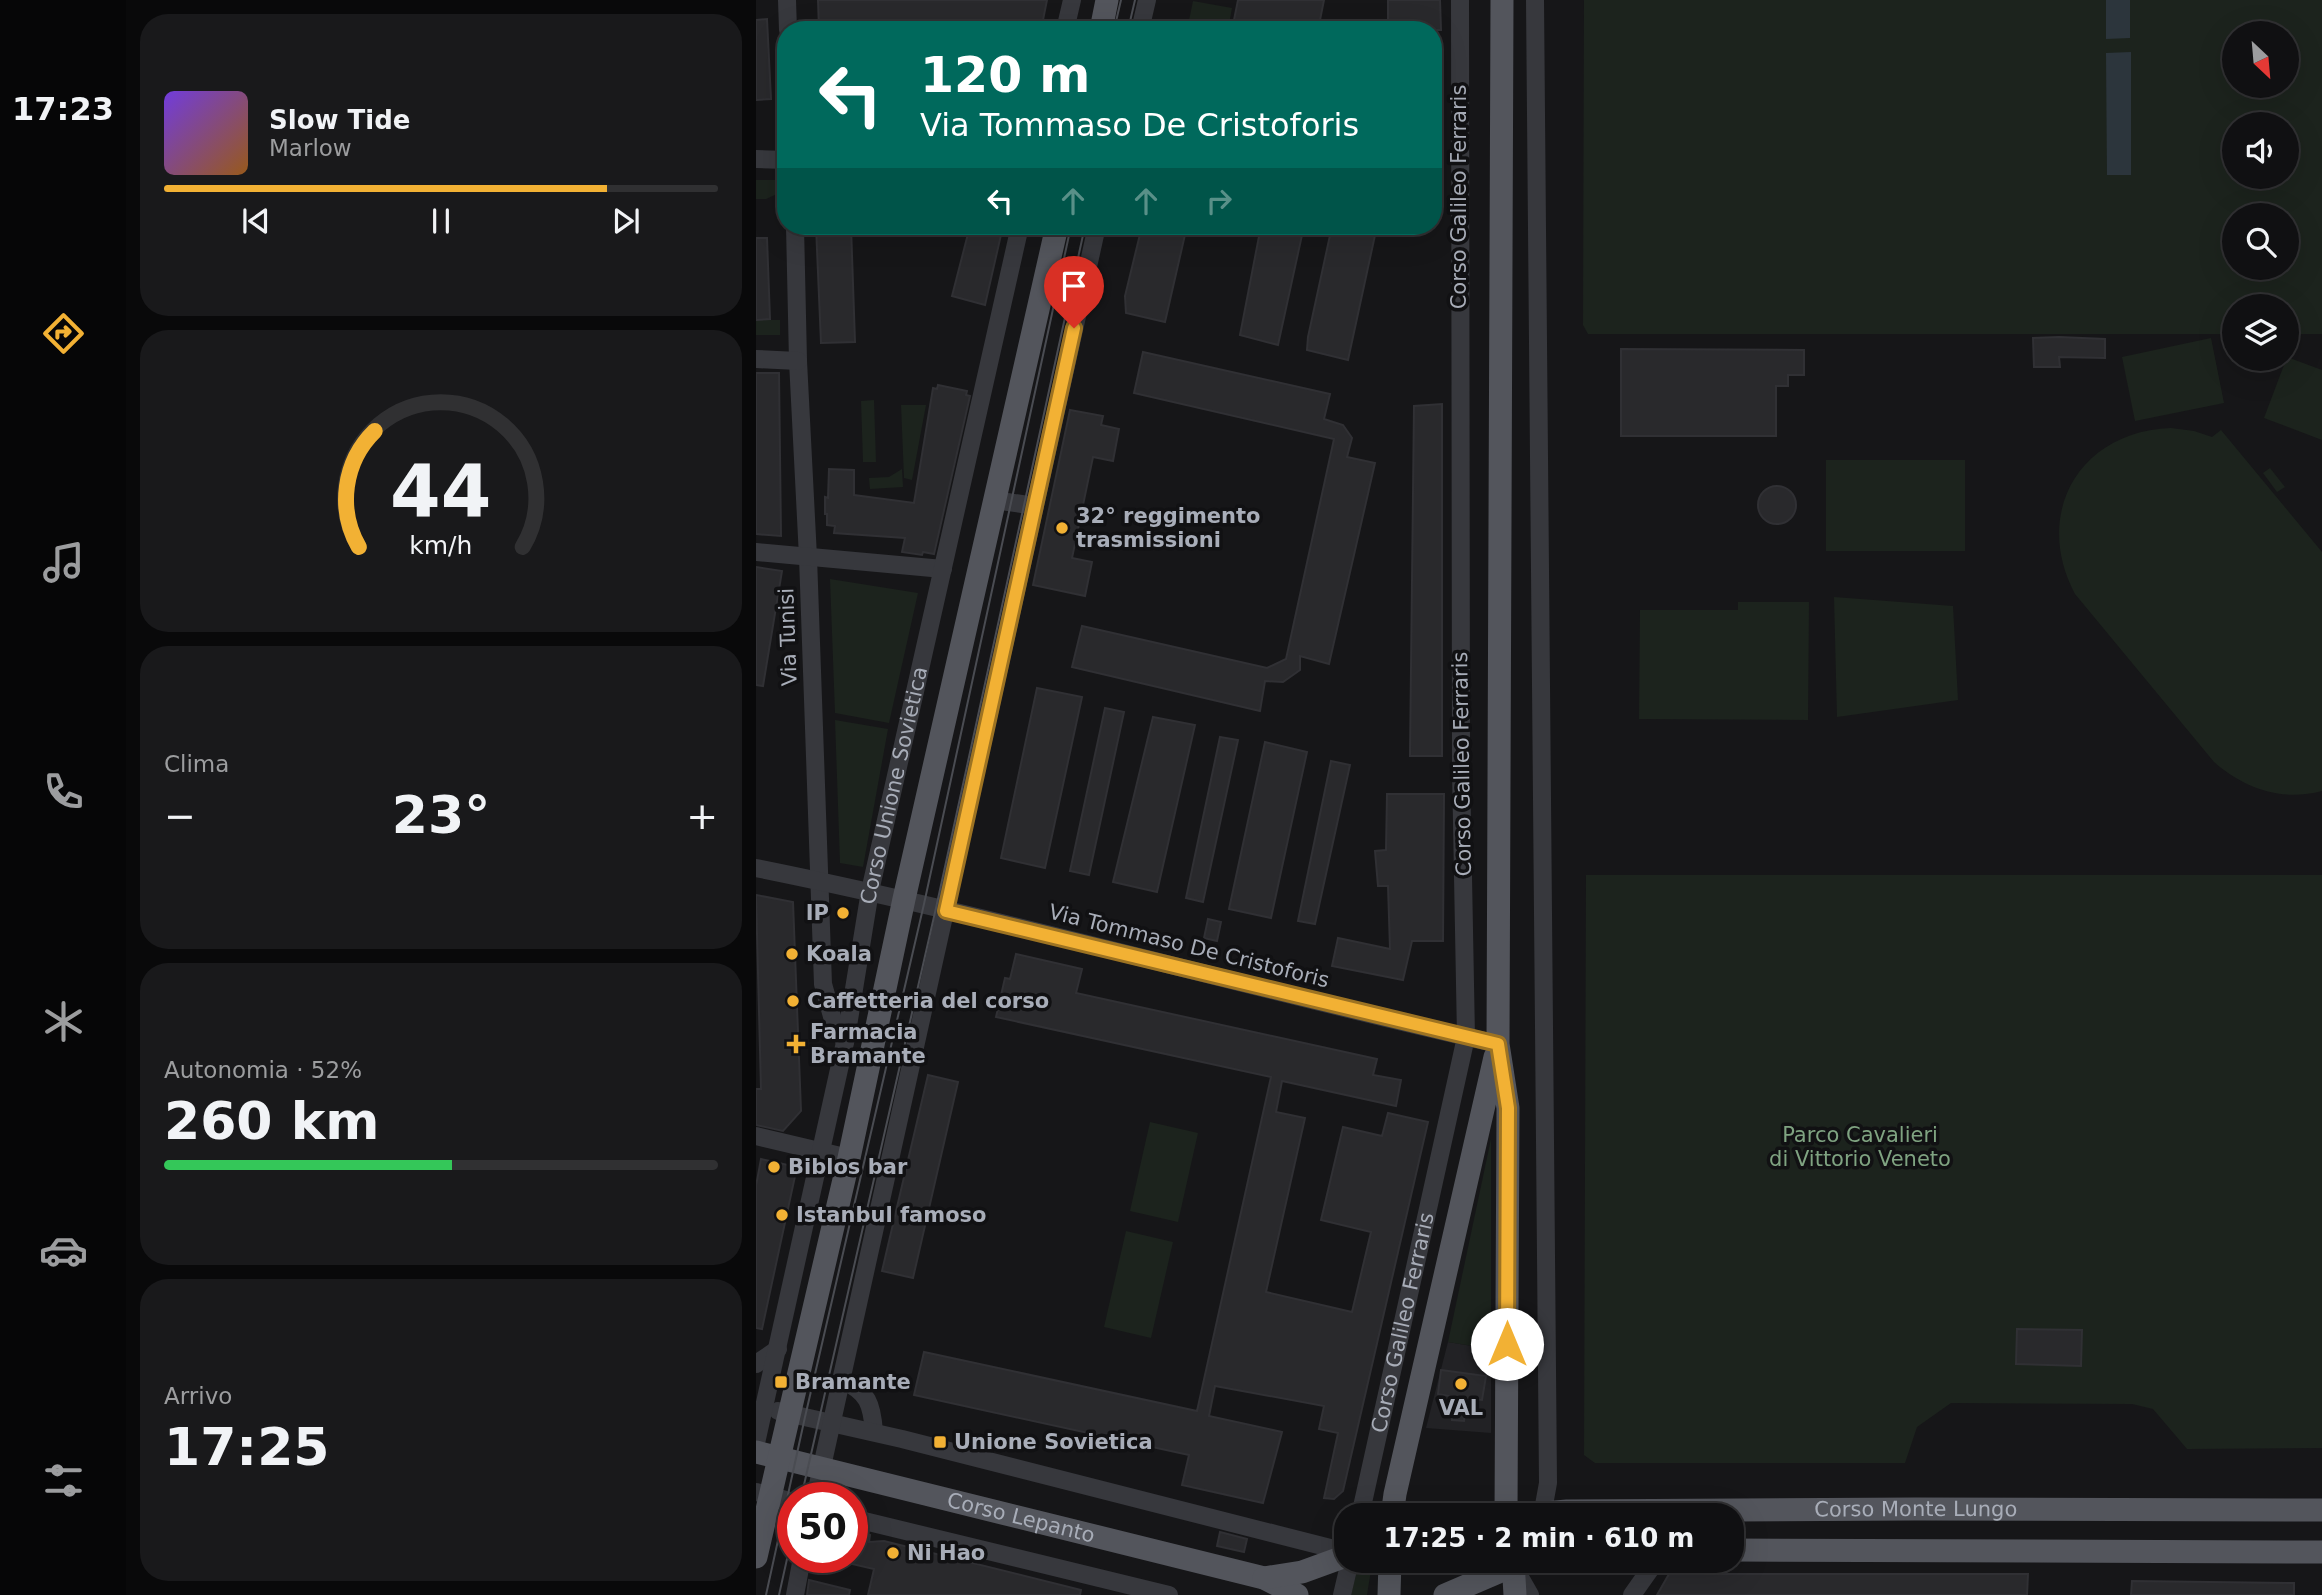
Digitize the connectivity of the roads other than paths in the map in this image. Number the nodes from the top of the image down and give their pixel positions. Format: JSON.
{"nodes":[{"id":1,"x":787,"y":0,"type":"edge"},
{"id":2,"x":1072,"y":0,"type":"edge"},
{"id":3,"x":1107,"y":0,"type":"edge"},
{"id":4,"x":1147,"y":0,"type":"edge"},
{"id":5,"x":1460,"y":0,"type":"edge"},
{"id":6,"x":1502,"y":0,"type":"edge"},
{"id":7,"x":1535,"y":0,"type":"edge"},
{"id":8,"x":788,"y":21,"type":"edge"},
{"id":9,"x":1067,"y":21,"type":"edge"},
{"id":10,"x":1103,"y":21,"type":"edge"},
{"id":11,"x":1142,"y":21,"type":"edge"},
{"id":12,"x":756,"y":159,"type":"edge"},
{"id":13,"x":777,"y":160,"type":"edge"},
{"id":14,"x":795,"y":235,"type":"edge"},
{"id":15,"x":1018,"y":235,"type":"edge"},
{"id":16,"x":1054,"y":235,"type":"edge"},
{"id":17,"x":1095,"y":235,"type":"edge"},
{"id":18,"x":756,"y":359,"type":"edge"},
{"id":19,"x":799,"y":361,"type":"junction"},
{"id":20,"x":994,"y":500,"type":"junction"},
{"id":21,"x":1035,"y":506,"type":"junction"},
{"id":22,"x":756,"y":552,"type":"edge"},
{"id":23,"x":808,"y":557,"type":"junction"},
{"id":24,"x":943,"y":569,"type":"junction"},
{"id":25,"x":756,"y":868,"type":"edge"},
{"id":26,"x":819,"y":881,"type":"junction"},
{"id":27,"x":870,"y":891,"type":"junction"},
{"id":28,"x":904,"y":899,"type":"junction"},
{"id":29,"x":946,"y":911,"type":"junction"},
{"id":30,"x":1466,"y":1037,"type":"junction"},
{"id":31,"x":845,"y":1042,"type":"junction"},
{"id":32,"x":1498,"y":1044,"type":"junction"},
{"id":33,"x":756,"y":1136,"type":"edge"},
{"id":34,"x":821,"y":1152,"type":"junction"},
{"id":35,"x":849,"y":1158,"type":"junction"},
{"id":36,"x":778,"y":1349,"type":"junction"},
{"id":37,"x":756,"y":1364,"type":"edge"},
{"id":38,"x":842,"y":1380,"type":"junction"},
{"id":39,"x":760,"y":1407,"type":"edge"},
{"id":40,"x":789,"y":1413,"type":"junction"},
{"id":41,"x":832,"y":1423,"type":"junction"},
{"id":42,"x":874,"y":1432,"type":"junction"},
{"id":43,"x":756,"y":1443,"type":"edge"},
{"id":44,"x":756,"y":1452,"type":"edge"},
{"id":45,"x":779,"y":1458,"type":"junction"},
{"id":46,"x":821,"y":1469,"type":"junction"},
{"id":47,"x":818,"y":1482,"type":"edge"},
{"id":48,"x":763,"y":1494,"type":"edge"},
{"id":49,"x":1363,"y":1503,"type":"edge"},
{"id":50,"x":1394,"y":1503,"type":"edge"},
{"id":51,"x":1508,"y":1503,"type":"edge"},
{"id":52,"x":1545,"y":1503,"type":"edge"},
{"id":53,"x":2322,"y":1510,"type":"edge"},
{"id":54,"x":1744,"y":1511,"type":"edge"},
{"id":55,"x":868,"y":1523,"type":"edge"},
{"id":56,"x":1744,"y":1550,"type":"edge"},
{"id":57,"x":1334,"y":1551,"type":"edge"},
{"id":58,"x":2322,"y":1552,"type":"edge"},
{"id":59,"x":756,"y":1557,"type":"edge"},
{"id":60,"x":1334,"y":1559,"type":"edge"},
{"id":61,"x":799,"y":1573,"type":"edge"},
{"id":62,"x":1347,"y":1573,"type":"edge"},
{"id":63,"x":1390,"y":1573,"type":"edge"},
{"id":64,"x":1493,"y":1573,"type":"edge"},
{"id":65,"x":1512,"y":1573,"type":"edge"},
{"id":66,"x":1516,"y":1573,"type":"edge"},
{"id":67,"x":1521,"y":1573,"type":"edge"},
{"id":68,"x":1648,"y":1573,"type":"edge"},
{"id":69,"x":1264,"y":1578,"type":"junction"},
{"id":70,"x":1096,"y":1587,"type":"edge"},
{"id":71,"x":794,"y":1595,"type":"edge"},
{"id":72,"x":1169,"y":1595,"type":"edge"},
{"id":73,"x":1297,"y":1595,"type":"edge"},
{"id":74,"x":1342,"y":1595,"type":"edge"},
{"id":75,"x":1389,"y":1595,"type":"edge"},
{"id":76,"x":1445,"y":1595,"type":"edge"},
{"id":77,"x":1502,"y":1595,"type":"edge"},
{"id":78,"x":1515,"y":1595,"type":"edge"},
{"id":79,"x":1530,"y":1595,"type":"edge"},
{"id":80,"x":1632,"y":1595,"type":"edge"}],
"edges":[{"from":1,"to":8,"type":"street"},
{"from":2,"to":9,"type":"street"},
{"from":3,"to":10,"type":"main road"},
{"from":4,"to":11,"type":"street"},
{"from":5,"to":30,"type":"street","name":"Corso Galileo Ferraris"},
{"from":6,"to":32,"type":"main road","name":"Corso Galileo Ferraris"},
{"from":7,"to":52,"type":"street"},
{"from":12,"to":13,"type":"street"},
{"from":14,"to":19,"type":"street","name":"Via Tunisi"},
{"from":15,"to":24,"type":"street","name":"Corso Unione Sovietica"},
{"from":16,"to":20,"type":"main road","name":"Corso Unione Sovietica"},
{"from":17,"to":21,"type":"street"},
{"from":18,"to":19,"type":"street"},
{"from":19,"to":23,"type":"street","name":"Via Tunisi"},
{"from":20,"to":21,"type":"street"},
{"from":20,"to":28,"type":"main road","name":"Corso Unione Sovietica"},
{"from":21,"to":29,"type":"street"},
{"from":22,"to":23,"type":"street"},
{"from":23,"to":24,"type":"street"},
{"from":23,"to":26,"type":"street","name":"Via Tunisi"},
{"from":24,"to":27,"type":"street","name":"Corso Unione Sovietica"},
{"from":25,"to":26,"type":"street","name":"Via Tommaso De Cristoforis"},
{"from":26,"to":27,"type":"street","name":"Via Tommaso De Cristoforis"},
{"from":26,"to":31,"type":"street","name":"Via Tunisi"},
{"from":27,"to":28,"type":"street","name":"Via Tommaso De Cristoforis"},
{"from":27,"to":31,"type":"street","name":"Corso Unione Sovietica"},
{"from":28,"to":29,"type":"street","name":"Via Tommaso De Cristoforis"},
{"from":28,"to":35,"type":"main road","name":"Corso Unione Sovietica"},
{"from":29,"to":30,"type":"street","name":"Via Tommaso De Cristoforis"},
{"from":29,"to":38,"type":"street"},
{"from":30,"to":32,"type":"street","name":"Via Tommaso De Cristoforis"},
{"from":30,"to":49,"type":"street","name":"Corso Galileo Ferraris"},
{"from":31,"to":34,"type":"street","name":"Corso Unione Sovietica"},
{"from":32,"to":50,"type":"main road","name":"Corso Galileo Ferraris"},
{"from":32,"to":51,"type":"main road","name":"Corso Galileo Ferraris"},
{"from":33,"to":34,"type":"street"},
{"from":34,"to":35,"type":"street"},
{"from":34,"to":36,"type":"street","name":"Corso Unione Sovietica"},
{"from":35,"to":40,"type":"main road","name":"Corso Unione Sovietica"},
{"from":36,"to":37,"type":"street"},
{"from":36,"to":39,"type":"street","name":"Corso Unione Sovietica"},
{"from":38,"to":41,"type":"street"},
{"from":38,"to":42,"type":"street"},
{"from":39,"to":40,"type":"street","name":"Corso Lepanto"},
{"from":39,"to":43,"type":"street","name":"Corso Unione Sovietica"},
{"from":40,"to":41,"type":"street","name":"Corso Lepanto"},
{"from":40,"to":45,"type":"main road","name":"Corso Unione Sovietica"},
{"from":41,"to":42,"type":"street","name":"Corso Lepanto"},
{"from":41,"to":46,"type":"street"},
{"from":42,"to":57,"type":"street","name":"Corso Lepanto"},
{"from":44,"to":45,"type":"main road","name":"Corso Lepanto"},
{"from":45,"to":46,"type":"main road","name":"Corso Lepanto"},
{"from":45,"to":48,"type":"main road","name":"Corso Unione Sovietica"},
{"from":46,"to":47,"type":"street"},
{"from":46,"to":69,"type":"main road","name":"Corso Lepanto"},
{"from":48,"to":59,"type":"main road","name":"Corso Unione Sovietica"},
{"from":53,"to":54,"type":"main road","name":"Corso Monte Lungo"},
{"from":55,"to":70,"type":"street","name":"Corso Lepanto"},
{"from":56,"to":58,"type":"main road","name":"Corso Monte Lungo"},
{"from":60,"to":69,"type":"main road","name":"Corso Lepanto"},
{"from":61,"to":71,"type":"street"},
{"from":62,"to":74,"type":"street"},
{"from":63,"to":75,"type":"main road"},
{"from":64,"to":76,"type":"main road"},
{"from":65,"to":77,"type":"main road"},
{"from":66,"to":78,"type":"main road"},
{"from":67,"to":79,"type":"street"},
{"from":68,"to":80,"type":"street"},
{"from":69,"to":73,"type":"main road","name":"Corso Lepanto"},
{"from":70,"to":72,"type":"street","name":"Corso Lepanto"}]}
